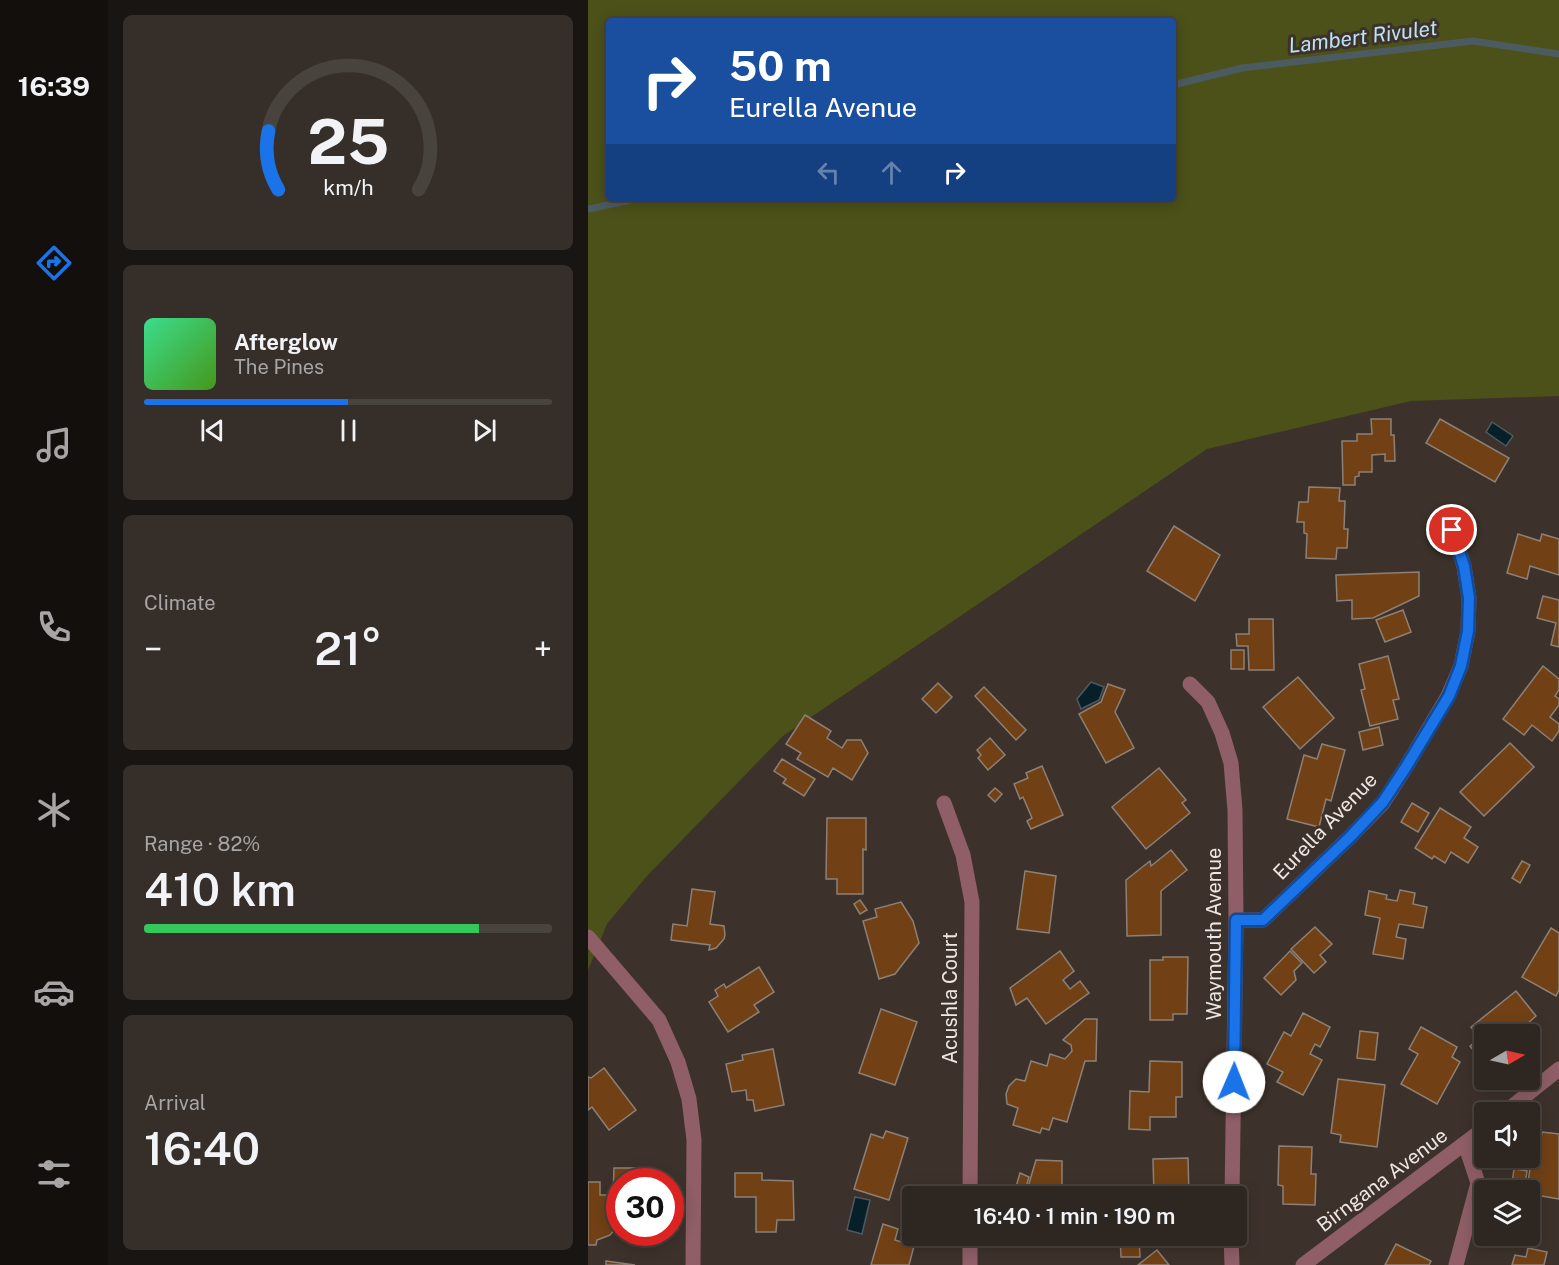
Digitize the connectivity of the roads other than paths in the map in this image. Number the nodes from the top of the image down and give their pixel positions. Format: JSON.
{"nodes":[{"id":1,"x":1452,"y":530,"type":"dead end"},
{"id":2,"x":1190,"y":684,"type":"dead end"},
{"id":3,"x":944,"y":803,"type":"dead end"},
{"id":4,"x":1236,"y":920,"type":"junction"},
{"id":5,"x":588,"y":937,"type":"edge"},
{"id":6,"x":1559,"y":1069,"type":"edge"},
{"id":7,"x":1518,"y":1102,"type":"edge"},
{"id":8,"x":1474,"y":1137,"type":"edge"},
{"id":9,"x":1465,"y":1144,"type":"junction"},
{"id":10,"x":970,"y":1186,"type":"edge"},
{"id":11,"x":1232,"y":1186,"type":"edge"},
{"id":12,"x":970,"y":1246,"type":"edge"},
{"id":13,"x":1231,"y":1246,"type":"edge"},
{"id":14,"x":693,"y":1265,"type":"edge"},
{"id":15,"x":970,"y":1265,"type":"edge"},
{"id":16,"x":1232,"y":1265,"type":"edge"},
{"id":17,"x":1303,"y":1265,"type":"edge"},
{"id":18,"x":1456,"y":1265,"type":"edge"}],
"edges":[{"from":1,"to":4,"type":"street","name":"Eurella Avenue"},
{"from":2,"to":4,"type":"street","name":"Waymouth Avenue"},
{"from":3,"to":10,"type":"street","name":"Acushla Court"},
{"from":4,"to":11,"type":"street","name":"Waymouth Avenue"},
{"from":5,"to":14,"type":"street"},
{"from":6,"to":7,"type":"street"},
{"from":8,"to":9,"type":"street","name":"Birngana Avenue"},
{"from":9,"to":17,"type":"street","name":"Birngana Avenue"},
{"from":9,"to":18,"type":"street"},
{"from":12,"to":15,"type":"street"},
{"from":13,"to":16,"type":"street"}]}
